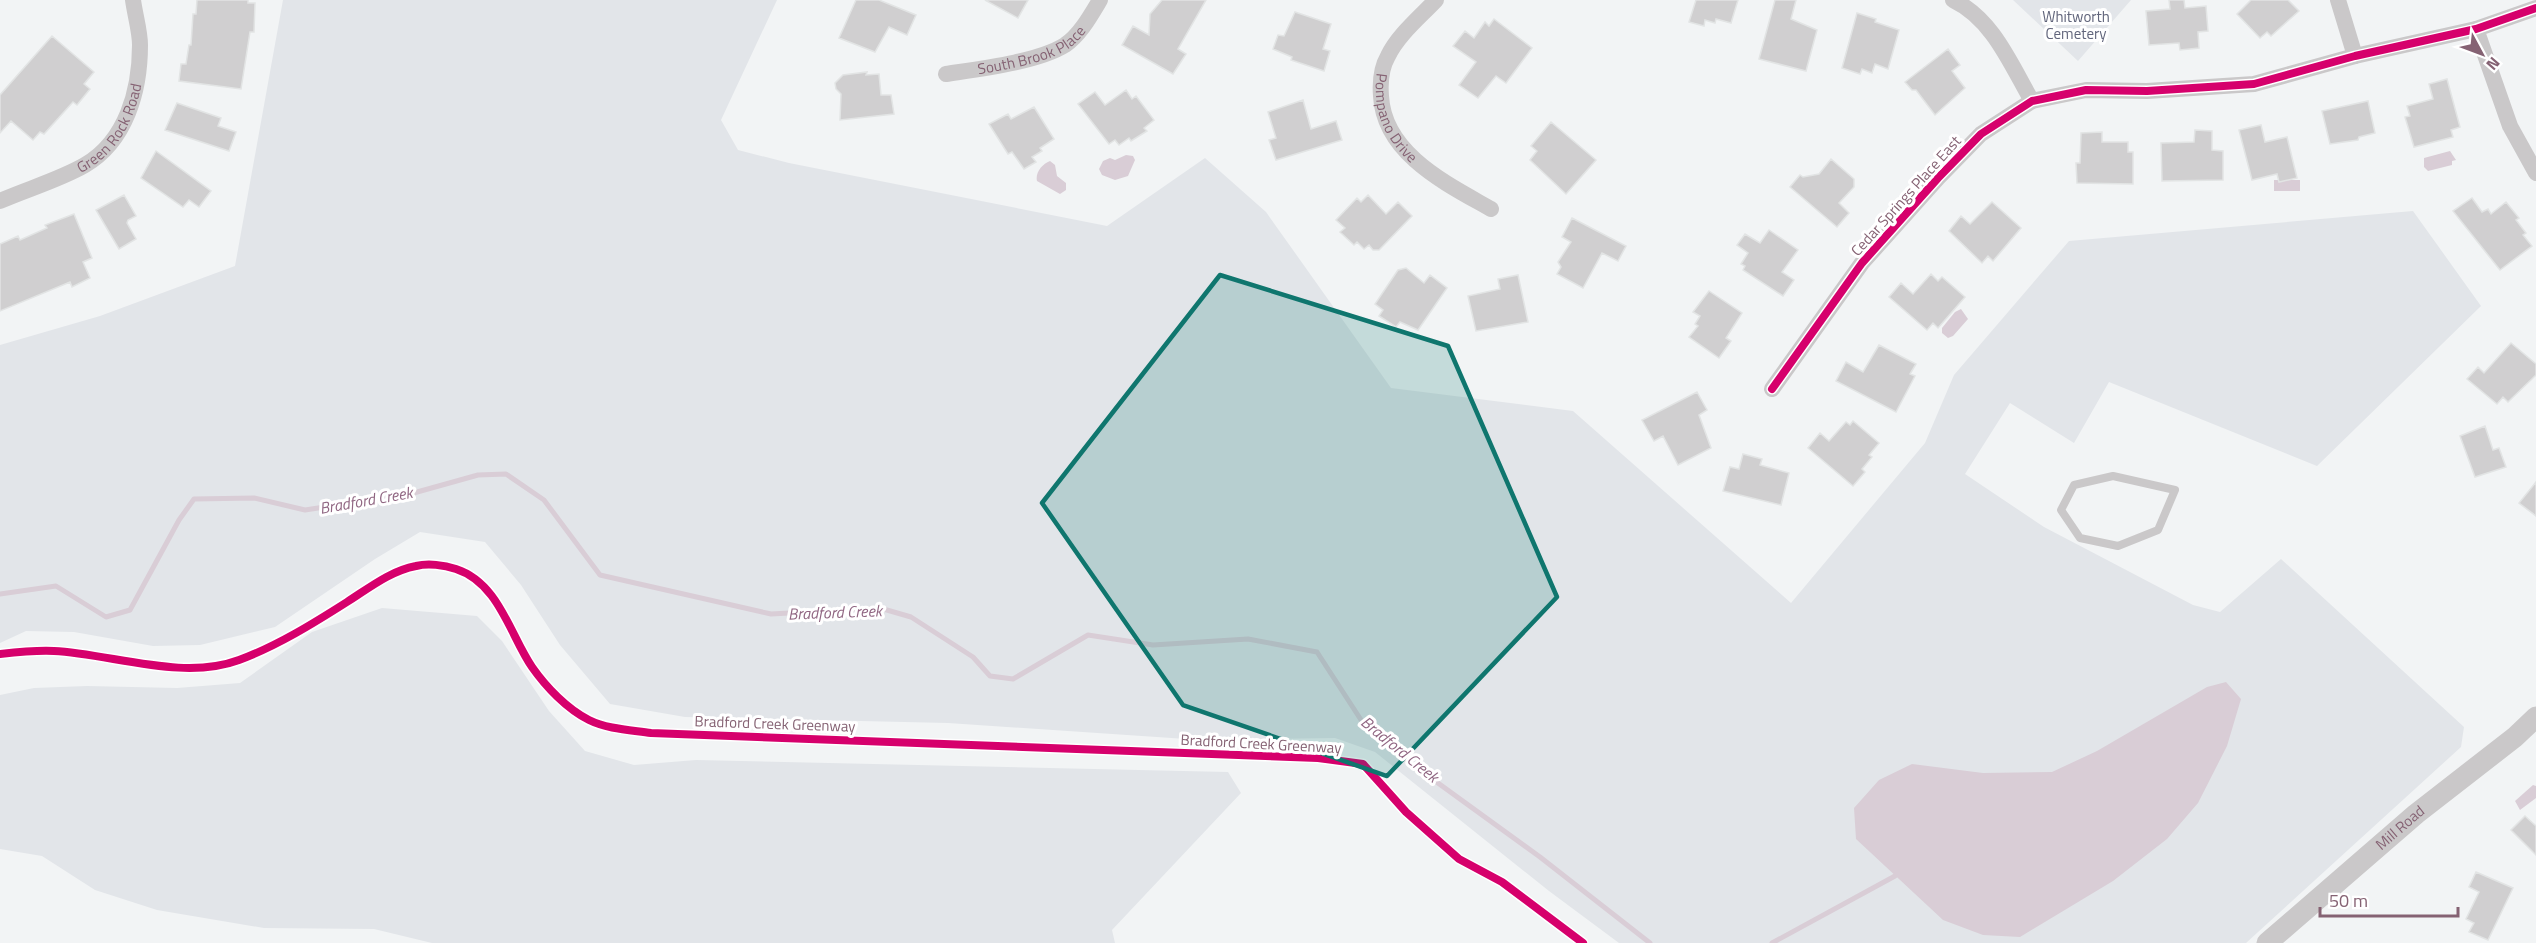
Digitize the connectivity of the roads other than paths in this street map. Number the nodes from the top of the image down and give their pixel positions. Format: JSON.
{"nodes":[{"id":1,"x":133,"y":0,"type":"edge"},
{"id":2,"x":1100,"y":0,"type":"edge"},
{"id":3,"x":1436,"y":0,"type":"edge"},
{"id":4,"x":1953,"y":0,"type":"edge"},
{"id":5,"x":2338,"y":0,"type":"edge"},
{"id":6,"x":2536,"y":8,"type":"edge"},
{"id":7,"x":2476,"y":29,"type":"junction"},
{"id":8,"x":2355,"y":57,"type":"junction"},
{"id":9,"x":946,"y":74,"type":"dead end"},
{"id":10,"x":2032,"y":101,"type":"junction"},
{"id":11,"x":2536,"y":173,"type":"edge"},
{"id":12,"x":0,"y":201,"type":"edge"},
{"id":13,"x":1491,"y":209,"type":"dead end"},
{"id":14,"x":1772,"y":389,"type":"dead end"},
{"id":15,"x":2113,"y":476,"type":"joint"},
{"id":16,"x":2533,"y":726,"type":"edge"},
{"id":17,"x":2267,"y":943,"type":"edge"}],
"edges":[{"from":1,"to":12,"type":"street","name":"Green Rock Road"},
{"from":2,"to":9,"type":"street","name":"South Brook Place"},
{"from":3,"to":13,"type":"street","name":"Pompano Drive"},
{"from":4,"to":10,"type":"street"},
{"from":5,"to":8,"type":"street"},
{"from":6,"to":7,"type":"street","name":"Cedar Springs Place East"},
{"from":7,"to":8,"type":"street","name":"Cedar Springs Place East"},
{"from":7,"to":11,"type":"street"},
{"from":8,"to":10,"type":"street","name":"Cedar Springs Place East"},
{"from":10,"to":14,"type":"street","name":"Cedar Springs Place East"},
{"from":15,"to":15,"type":"lane"},
{"from":16,"to":17,"type":"street","name":"Mill Road"}]}
